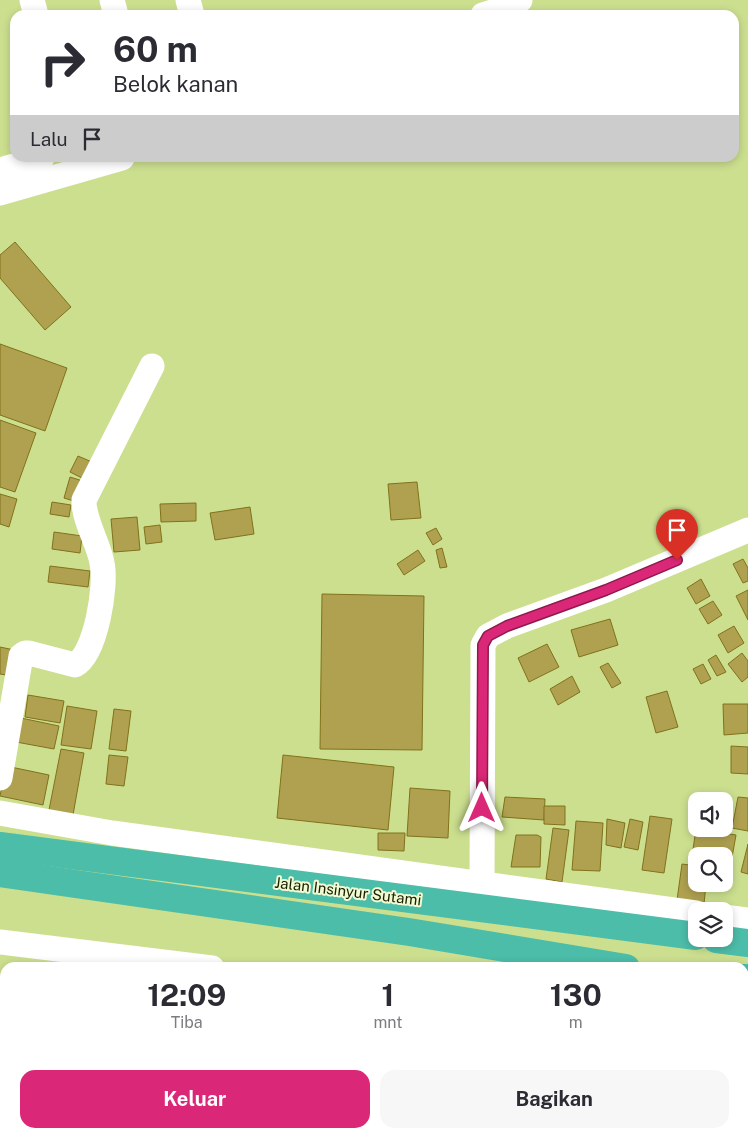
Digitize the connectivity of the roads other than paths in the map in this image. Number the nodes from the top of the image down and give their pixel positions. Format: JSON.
{"nodes":[{"id":1,"x":520,"y":0,"type":"edge"},
{"id":2,"x":497,"y":10,"type":"edge"},
{"id":3,"x":32,"y":162,"type":"edge"},
{"id":4,"x":91,"y":162,"type":"edge"},
{"id":5,"x":76,"y":164,"type":"edge"},
{"id":6,"x":3,"y":174,"type":"edge"},
{"id":7,"x":152,"y":366,"type":"dead end"},
{"id":8,"x":748,"y":530,"type":"edge"},
{"id":9,"x":0,"y":778,"type":"edge"},
{"id":10,"x":0,"y":813,"type":"edge"},
{"id":11,"x":0,"y":846,"type":"edge"},
{"id":12,"x":0,"y":873,"type":"edge"},
{"id":13,"x":482,"y":883,"type":"junction"},
{"id":14,"x":688,"y":912,"type":"edge"},
{"id":15,"x":733,"y":918,"type":"edge"},
{"id":16,"x":748,"y":920,"type":"edge"},
{"id":17,"x":688,"y":935,"type":"edge"},
{"id":18,"x":733,"y":941,"type":"edge"},
{"id":19,"x":0,"y":942,"type":"edge"},
{"id":20,"x":748,"y":943,"type":"edge"},
{"id":21,"x":163,"y":962,"type":"edge"},
{"id":22,"x":590,"y":962,"type":"edge"}],
"edges":[{"from":1,"to":2,"type":"street"},
{"from":3,"to":6,"type":"street"},
{"from":4,"to":5,"type":"street"},
{"from":5,"to":6,"type":"street"},
{"from":7,"to":9,"type":"street"},
{"from":8,"to":13,"type":"street"},
{"from":10,"to":13,"type":"street"},
{"from":11,"to":17,"type":"highway","name":"Jalan Insinyur Sutami"},
{"from":12,"to":22,"type":"highway","name":"Jalan Insinyur Sutami"},
{"from":13,"to":14,"type":"street"},
{"from":15,"to":16,"type":"street"},
{"from":18,"to":20,"type":"highway"},
{"from":19,"to":21,"type":"street"}]}
